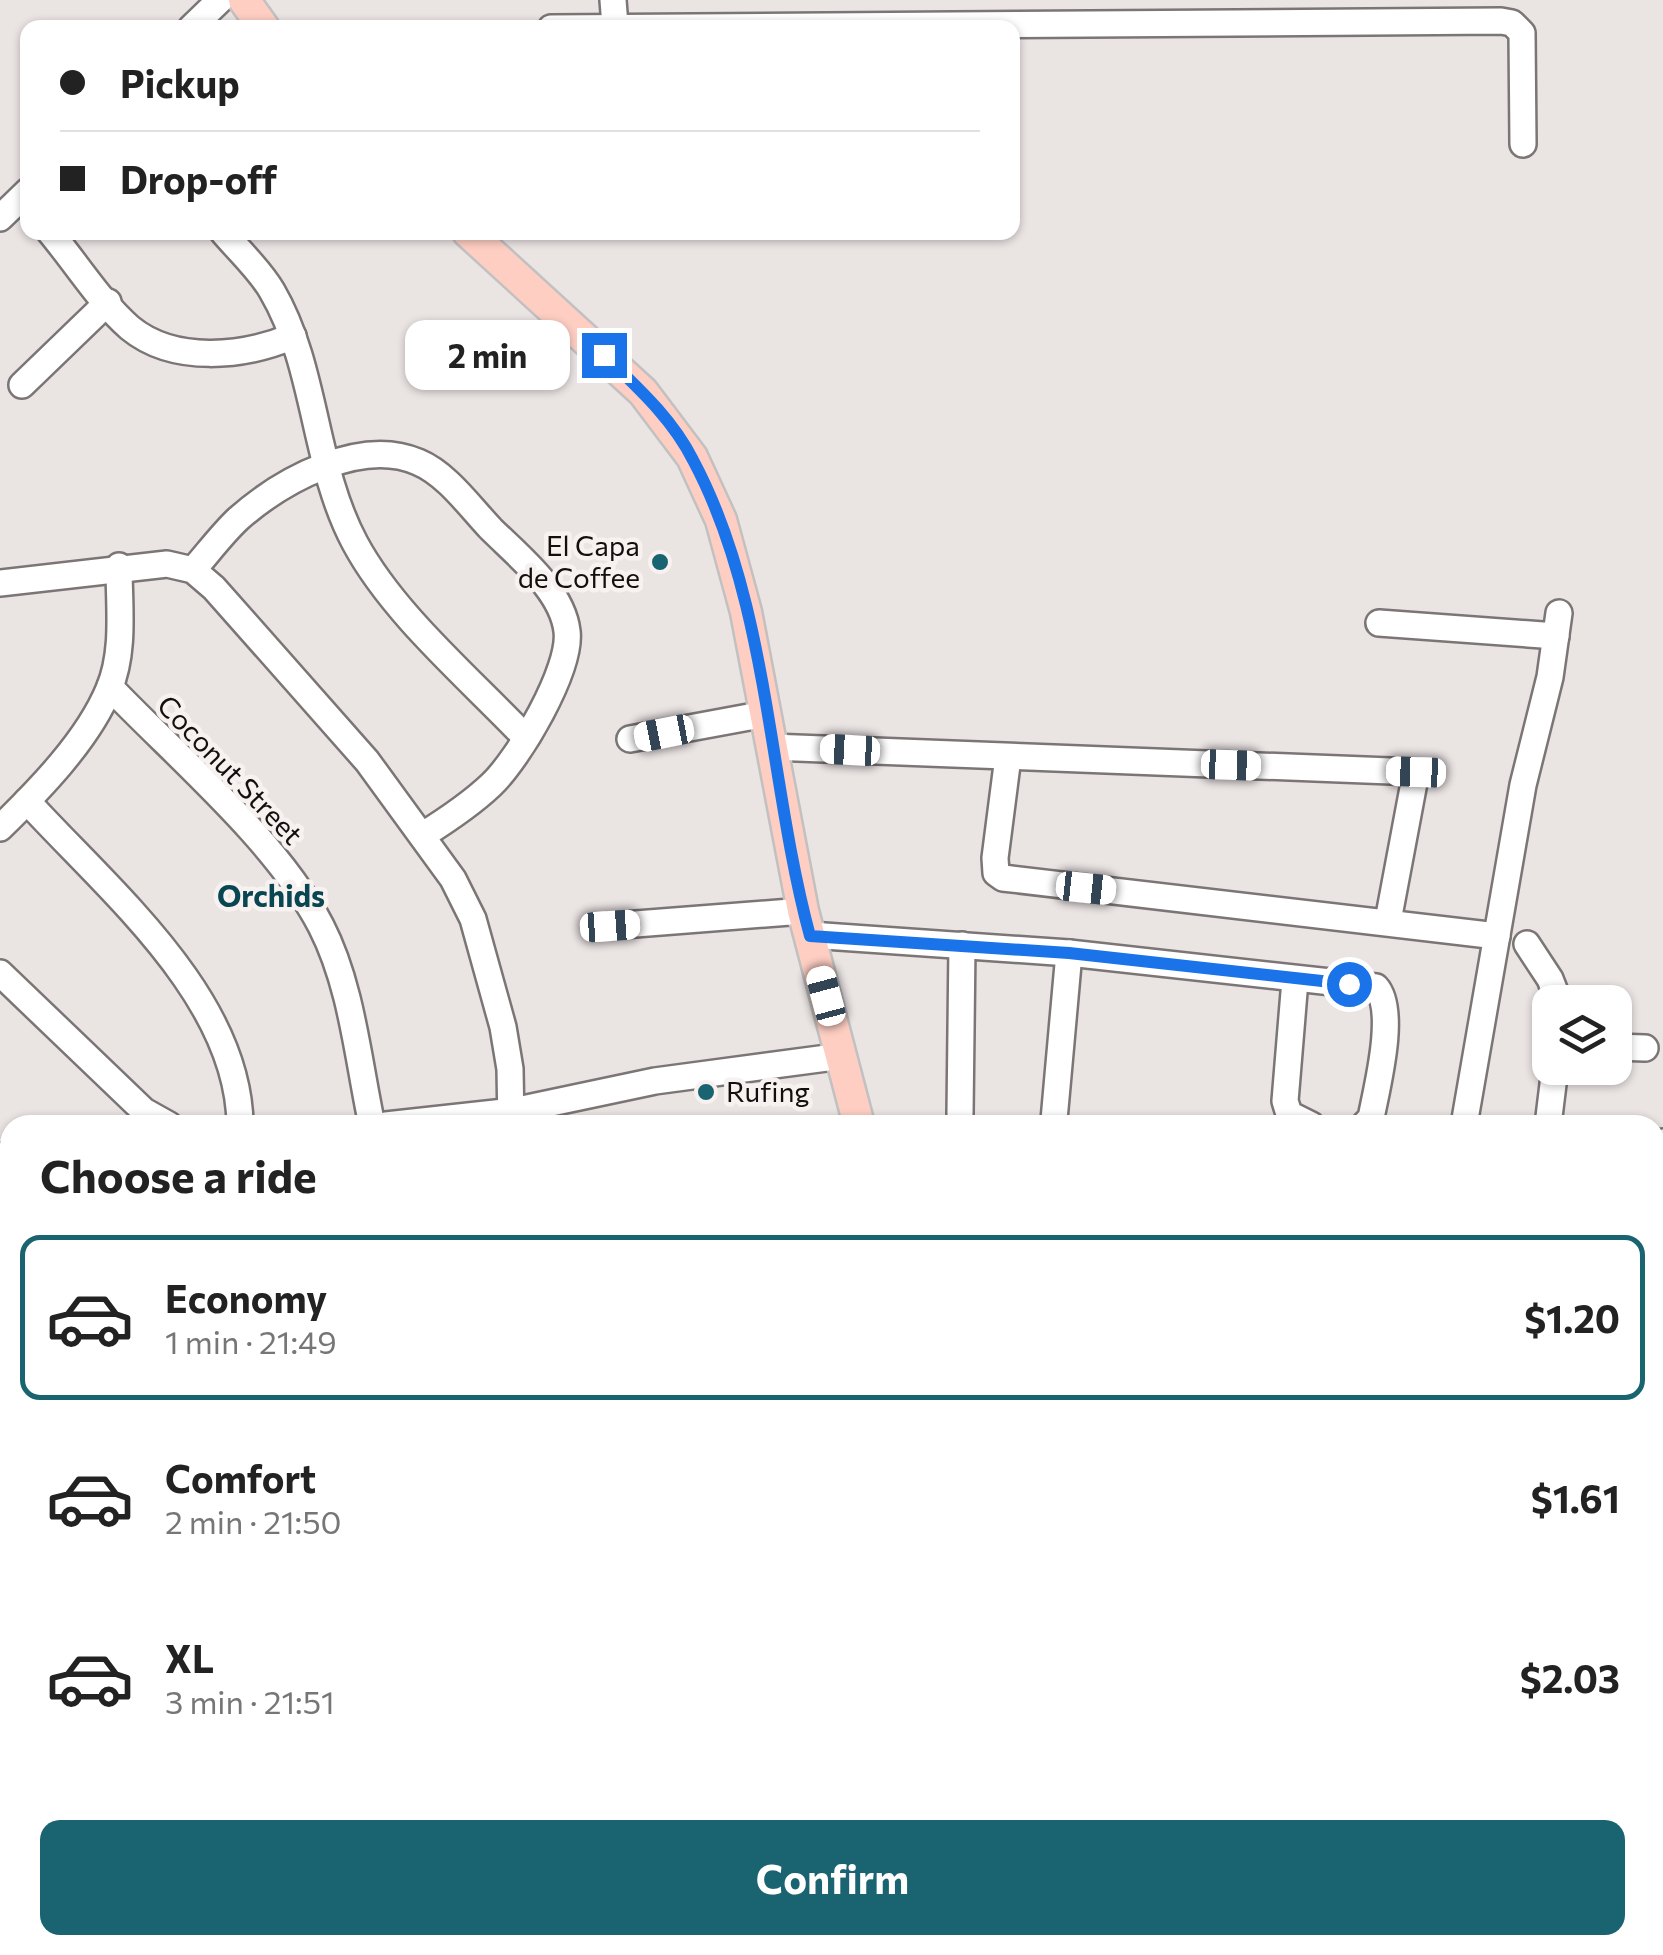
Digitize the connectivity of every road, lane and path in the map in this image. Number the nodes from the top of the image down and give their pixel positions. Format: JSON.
{"nodes":[{"id":1,"x":220,"y":0,"type":"edge"},
{"id":2,"x":1502,"y":11,"type":"edge"},
{"id":3,"x":1198,"y":12,"type":"edge"},
{"id":4,"x":614,"y":13,"type":"edge"},
{"id":5,"x":199,"y":20,"type":"edge"},
{"id":6,"x":584,"y":20,"type":"edge"},
{"id":7,"x":1523,"y":144,"type":"dead end"},
{"id":8,"x":20,"y":202,"type":"edge"},
{"id":9,"x":0,"y":218,"type":"edge"},
{"id":10,"x":57,"y":240,"type":"edge"},
{"id":11,"x":230,"y":240,"type":"edge"},
{"id":12,"x":477,"y":240,"type":"edge"},
{"id":13,"x":108,"y":302,"type":"junction"},
{"id":14,"x":293,"y":336,"type":"junction"},
{"id":15,"x":22,"y":385,"type":"dead end"},
{"id":16,"x":328,"y":466,"type":"junction"},
{"id":17,"x":120,"y":566,"type":"junction"},
{"id":18,"x":193,"y":570,"type":"junction"},
{"id":19,"x":0,"y":583,"type":"edge"},
{"id":20,"x":1379,"y":623,"type":"dead end"},
{"id":21,"x":110,"y":687,"type":"junction"},
{"id":22,"x":765,"y":714,"type":"junction"},
{"id":23,"x":525,"y":737,"type":"junction"},
{"id":24,"x":630,"y":739,"type":"dead end"},
{"id":25,"x":771,"y":747,"type":"junction"},
{"id":26,"x":1008,"y":757,"type":"junction"},
{"id":27,"x":27,"y":801,"type":"junction"},
{"id":28,"x":0,"y":828,"type":"edge"},
{"id":29,"x":423,"y":835,"type":"junction"},
{"id":30,"x":1388,"y":921,"type":"junction"},
{"id":31,"x":806,"y":923,"type":"junction"},
{"id":32,"x":610,"y":926,"type":"dead end"},
{"id":33,"x":1497,"y":936,"type":"junction"},
{"id":34,"x":1527,"y":944,"type":"dead end"},
{"id":35,"x":962,"y":945,"type":"junction"},
{"id":36,"x":1069,"y":953,"type":"junction"},
{"id":37,"x":0,"y":973,"type":"edge"},
{"id":38,"x":1295,"y":980,"type":"junction"},
{"id":39,"x":1553,"y":985,"type":"edge"},
{"id":40,"x":1632,"y":1048,"type":"edge"},
{"id":41,"x":1645,"y":1048,"type":"dead end"},
{"id":42,"x":842,"y":1056,"type":"junction"},
{"id":43,"x":1553,"y":1085,"type":"edge"},
{"id":44,"x":960,"y":1114,"type":"dead end"},
{"id":45,"x":151,"y":1115,"type":"edge"},
{"id":46,"x":239,"y":1115,"type":"edge"},
{"id":47,"x":370,"y":1115,"type":"edge"},
{"id":48,"x":512,"y":1115,"type":"edge"},
{"id":49,"x":524,"y":1115,"type":"edge"},
{"id":50,"x":857,"y":1115,"type":"edge"},
{"id":51,"x":1054,"y":1115,"type":"edge"},
{"id":52,"x":1291,"y":1115,"type":"edge"},
{"id":53,"x":1372,"y":1115,"type":"edge"},
{"id":54,"x":1466,"y":1115,"type":"edge"},
{"id":55,"x":1549,"y":1115,"type":"edge"}],
"edges":[{"from":1,"to":5,"type":"street"},
{"from":2,"to":3,"type":"street"},
{"from":2,"to":7,"type":"street"},
{"from":3,"to":4,"type":"street"},
{"from":4,"to":6,"type":"street"},
{"from":8,"to":9,"type":"street"},
{"from":10,"to":13,"type":"street"},
{"from":11,"to":14,"type":"street"},
{"from":12,"to":22,"type":"main road"},
{"from":13,"to":14,"type":"street"},
{"from":13,"to":15,"type":"street"},
{"from":14,"to":16,"type":"street"},
{"from":16,"to":18,"type":"street"},
{"from":16,"to":23,"type":"street"},
{"from":16,"to":23,"type":"street"},
{"from":17,"to":18,"type":"street"},
{"from":17,"to":19,"type":"street"},
{"from":17,"to":21,"type":"street"},
{"from":18,"to":29,"type":"street"},
{"from":20,"to":33,"type":"street"},
{"from":21,"to":27,"type":"street"},
{"from":21,"to":47,"type":"street","name":"Coconut Street"},
{"from":22,"to":24,"type":"street"},
{"from":22,"to":25,"type":"main road"},
{"from":23,"to":29,"type":"street"},
{"from":25,"to":26,"type":"street"},
{"from":25,"to":31,"type":"main road"},
{"from":26,"to":30,"type":"street"},
{"from":26,"to":30,"type":"street"},
{"from":27,"to":28,"type":"street"},
{"from":27,"to":46,"type":"street"},
{"from":29,"to":48,"type":"street"},
{"from":30,"to":33,"type":"street"},
{"from":31,"to":32,"type":"street"},
{"from":31,"to":35,"type":"street"},
{"from":31,"to":42,"type":"main road"},
{"from":33,"to":54,"type":"street"},
{"from":34,"to":39,"type":"street"},
{"from":35,"to":36,"type":"street"},
{"from":35,"to":44,"type":"street"},
{"from":36,"to":38,"type":"street"},
{"from":36,"to":51,"type":"street"},
{"from":37,"to":45,"type":"street"},
{"from":38,"to":52,"type":"street"},
{"from":38,"to":53,"type":"street"},
{"from":40,"to":41,"type":"street"},
{"from":42,"to":49,"type":"street"},
{"from":42,"to":50,"type":"main road"},
{"from":43,"to":55,"type":"street"}]}
